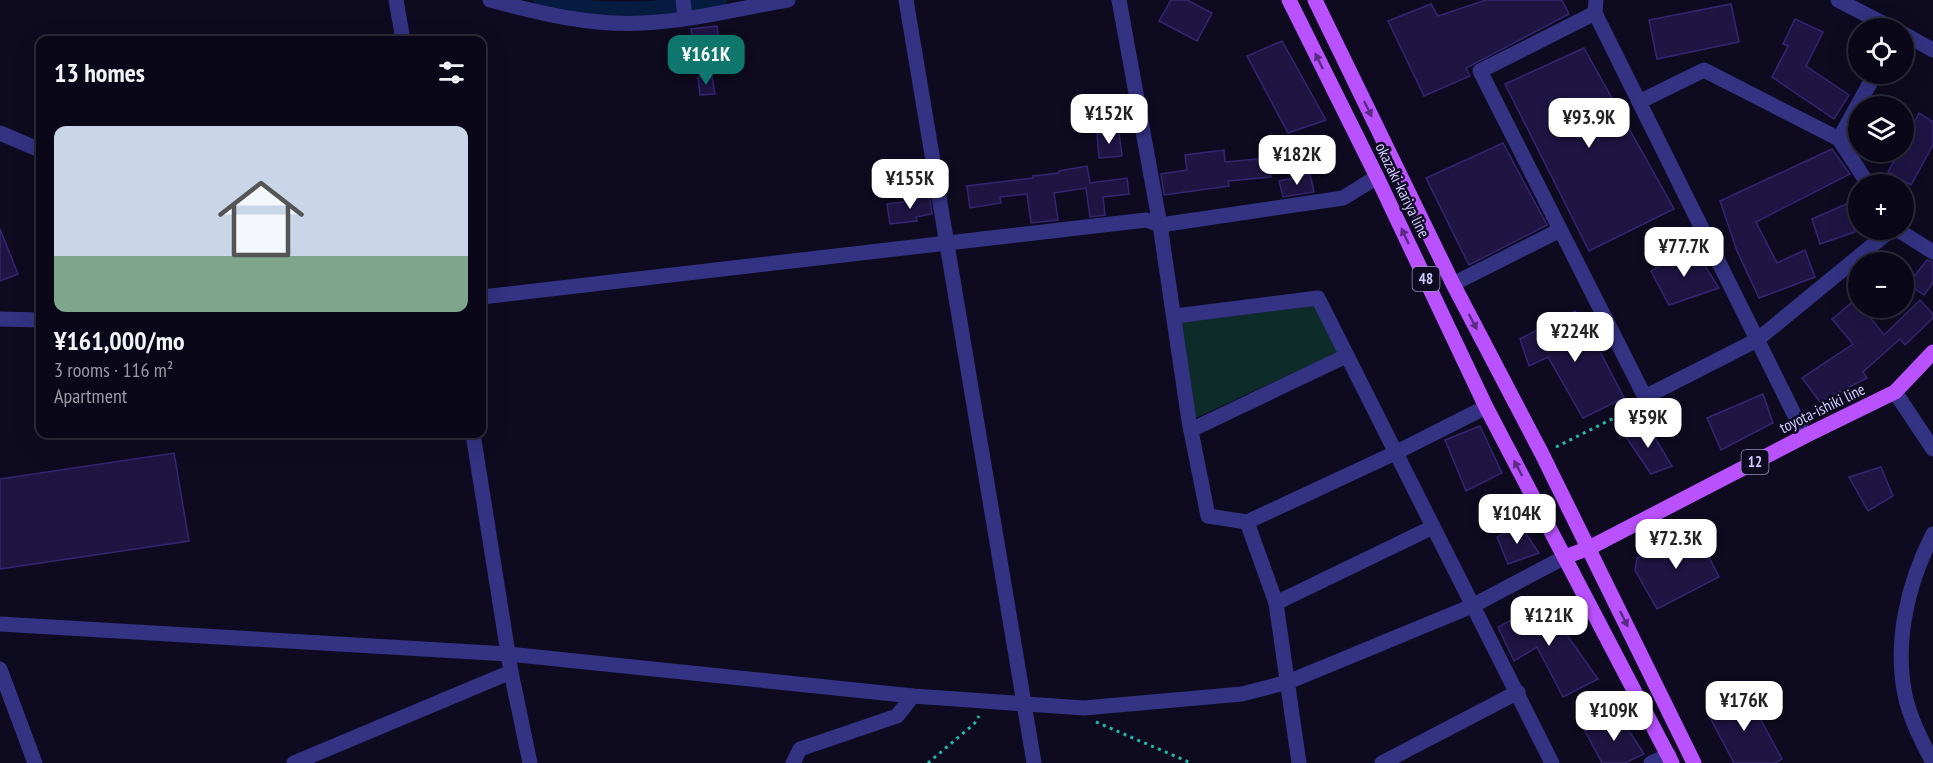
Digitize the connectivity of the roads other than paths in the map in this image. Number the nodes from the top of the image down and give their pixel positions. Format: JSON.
{"nodes":[{"id":1,"x":396,"y":0,"type":"edge"},
{"id":2,"x":490,"y":0,"type":"edge"},
{"id":3,"x":683,"y":0,"type":"edge"},
{"id":4,"x":788,"y":0,"type":"edge"},
{"id":5,"x":906,"y":0,"type":"edge"},
{"id":6,"x":1119,"y":0,"type":"edge"},
{"id":7,"x":1289,"y":0,"type":"edge"},
{"id":8,"x":1315,"y":0,"type":"edge"},
{"id":9,"x":1838,"y":0,"type":"edge"},
{"id":10,"x":1595,"y":6,"type":"edge"},
{"id":11,"x":685,"y":18,"type":"junction"},
{"id":12,"x":1873,"y":18,"type":"edge"},
{"id":13,"x":403,"y":36,"type":"edge"},
{"id":14,"x":1914,"y":40,"type":"edge"},
{"id":15,"x":1933,"y":50,"type":"edge"},
{"id":16,"x":1869,"y":84,"type":"edge"},
{"id":17,"x":1639,"y":102,"type":"junction"},
{"id":18,"x":0,"y":133,"type":"edge"},
{"id":19,"x":1839,"y":139,"type":"junction"},
{"id":20,"x":36,"y":148,"type":"edge"},
{"id":21,"x":1862,"y":174,"type":"edge"},
{"id":22,"x":1377,"y":177,"type":"junction"},
{"id":23,"x":1160,"y":225,"type":"junction"},
{"id":24,"x":1560,"y":230,"type":"junction"},
{"id":25,"x":1879,"y":240,"type":"edge"},
{"id":26,"x":1914,"y":240,"type":"edge"},
{"id":27,"x":947,"y":243,"type":"junction"},
{"id":28,"x":1933,"y":252,"type":"edge"},
{"id":29,"x":1453,"y":284,"type":"junction"},
{"id":30,"x":486,"y":297,"type":"edge"},
{"id":31,"x":1175,"y":316,"type":"junction"},
{"id":32,"x":0,"y":319,"type":"edge"},
{"id":33,"x":36,"y":320,"type":"edge"},
{"id":34,"x":1756,"y":340,"type":"junction"},
{"id":35,"x":1933,"y":352,"type":"edge"},
{"id":36,"x":1346,"y":356,"type":"junction"},
{"id":37,"x":1895,"y":392,"type":"junction"},
{"id":38,"x":1486,"y":407,"type":"junction"},
{"id":39,"x":1191,"y":430,"type":"junction"},
{"id":40,"x":1805,"y":436,"type":"junction"},
{"id":41,"x":474,"y":438,"type":"edge"},
{"id":42,"x":1933,"y":449,"type":"edge"},
{"id":43,"x":1395,"y":453,"type":"junction"},
{"id":44,"x":1247,"y":522,"type":"junction"},
{"id":45,"x":1433,"y":528,"type":"junction"},
{"id":46,"x":1933,"y":534,"type":"edge"},
{"id":47,"x":1589,"y":548,"type":"junction"},
{"id":48,"x":1565,"y":557,"type":"junction"},
{"id":49,"x":1276,"y":603,"type":"junction"},
{"id":50,"x":1472,"y":606,"type":"junction"},
{"id":51,"x":0,"y":624,"type":"edge"},
{"id":52,"x":508,"y":654,"type":"junction"},
{"id":53,"x":0,"y":669,"type":"edge"},
{"id":54,"x":511,"y":672,"type":"junction"},
{"id":55,"x":1288,"y":682,"type":"junction"},
{"id":56,"x":1518,"y":692,"type":"junction"},
{"id":57,"x":913,"y":696,"type":"junction"},
{"id":58,"x":1024,"y":705,"type":"junction"},
{"id":59,"x":1670,"y":759,"type":"edge"},
{"id":60,"x":35,"y":763,"type":"edge"},
{"id":61,"x":294,"y":763,"type":"edge"},
{"id":62,"x":530,"y":763,"type":"edge"},
{"id":63,"x":793,"y":763,"type":"edge"},
{"id":64,"x":1034,"y":763,"type":"edge"},
{"id":65,"x":1299,"y":763,"type":"edge"},
{"id":66,"x":1382,"y":763,"type":"edge"},
{"id":67,"x":1552,"y":763,"type":"edge"},
{"id":68,"x":1652,"y":763,"type":"edge"},
{"id":69,"x":1694,"y":763,"type":"edge"},
{"id":70,"x":1933,"y":763,"type":"edge"}],
"edges":[{"from":1,"to":13,"type":"street"},
{"from":2,"to":11,"type":"street"},
{"from":3,"to":11,"type":"street"},
{"from":4,"to":11,"type":"street"},
{"from":5,"to":27,"type":"street"},
{"from":6,"to":23,"type":"street"},
{"from":22,"to":7,"type":"main road","name":"okazaki-kariya line","number":"48","one_way":true},
{"from":8,"to":29,"type":"main road","name":"okazaki-kariya line","number":"48","one_way":true},
{"from":9,"to":12,"type":"street"},
{"from":10,"to":17,"type":"street"},
{"from":10,"to":24,"type":"street"},
{"from":14,"to":15,"type":"street"},
{"from":16,"to":19,"type":"street"},
{"from":17,"to":19,"type":"street"},
{"from":17,"to":34,"type":"street"},
{"from":18,"to":20,"type":"street"},
{"from":19,"to":21,"type":"street"},
{"from":22,"to":23,"type":"street"},
{"from":38,"to":22,"type":"main road","name":"okazaki-kariya line","number":"48","one_way":true},
{"from":23,"to":27,"type":"street"},
{"from":23,"to":31,"type":"street"},
{"from":24,"to":29,"type":"street"},
{"from":24,"to":34,"type":"street"},
{"from":25,"to":34,"type":"street"},
{"from":26,"to":28,"type":"street"},
{"from":27,"to":30,"type":"street"},
{"from":27,"to":58,"type":"street"},
{"from":29,"to":47,"type":"main road","name":"okazaki-kariya line","number":"48","one_way":true},
{"from":31,"to":36,"type":"street"},
{"from":31,"to":39,"type":"street"},
{"from":32,"to":33,"type":"street"},
{"from":34,"to":40,"type":"street"},
{"from":35,"to":37,"type":"main road","name":"toyota-ishiki line","number":"12"},
{"from":36,"to":39,"type":"street"},
{"from":36,"to":43,"type":"street"},
{"from":37,"to":40,"type":"main road","name":"toyota-ishiki line","number":"12"},
{"from":37,"to":42,"type":"street"},
{"from":38,"to":43,"type":"street"},
{"from":48,"to":38,"type":"main road","name":"okazaki-kariya line","number":"48","one_way":true},
{"from":39,"to":44,"type":"street"},
{"from":40,"to":47,"type":"main road","name":"toyota-ishiki line","number":"12"},
{"from":41,"to":52,"type":"street"},
{"from":43,"to":44,"type":"street"},
{"from":43,"to":45,"type":"street"},
{"from":44,"to":49,"type":"street"},
{"from":45,"to":49,"type":"street"},
{"from":45,"to":50,"type":"street"},
{"from":46,"to":70,"type":"street"},
{"from":47,"to":48,"type":"main road","name":"toyota-ishiki line","number":"12"},
{"from":47,"to":69,"type":"main road","one_way":true},
{"from":48,"to":50,"type":"street"},
{"from":48,"to":59,"type":"main road"},
{"from":49,"to":55,"type":"street"},
{"from":50,"to":55,"type":"street"},
{"from":50,"to":56,"type":"street"},
{"from":51,"to":52,"type":"street"},
{"from":52,"to":54,"type":"street"},
{"from":52,"to":57,"type":"street"},
{"from":53,"to":60,"type":"street"},
{"from":54,"to":61,"type":"street"},
{"from":54,"to":62,"type":"street"},
{"from":55,"to":58,"type":"street"},
{"from":55,"to":65,"type":"street"},
{"from":56,"to":66,"type":"street"},
{"from":56,"to":67,"type":"street"},
{"from":57,"to":58,"type":"street"},
{"from":57,"to":63,"type":"street"},
{"from":58,"to":64,"type":"street"},
{"from":59,"to":68,"type":"street"}]}
